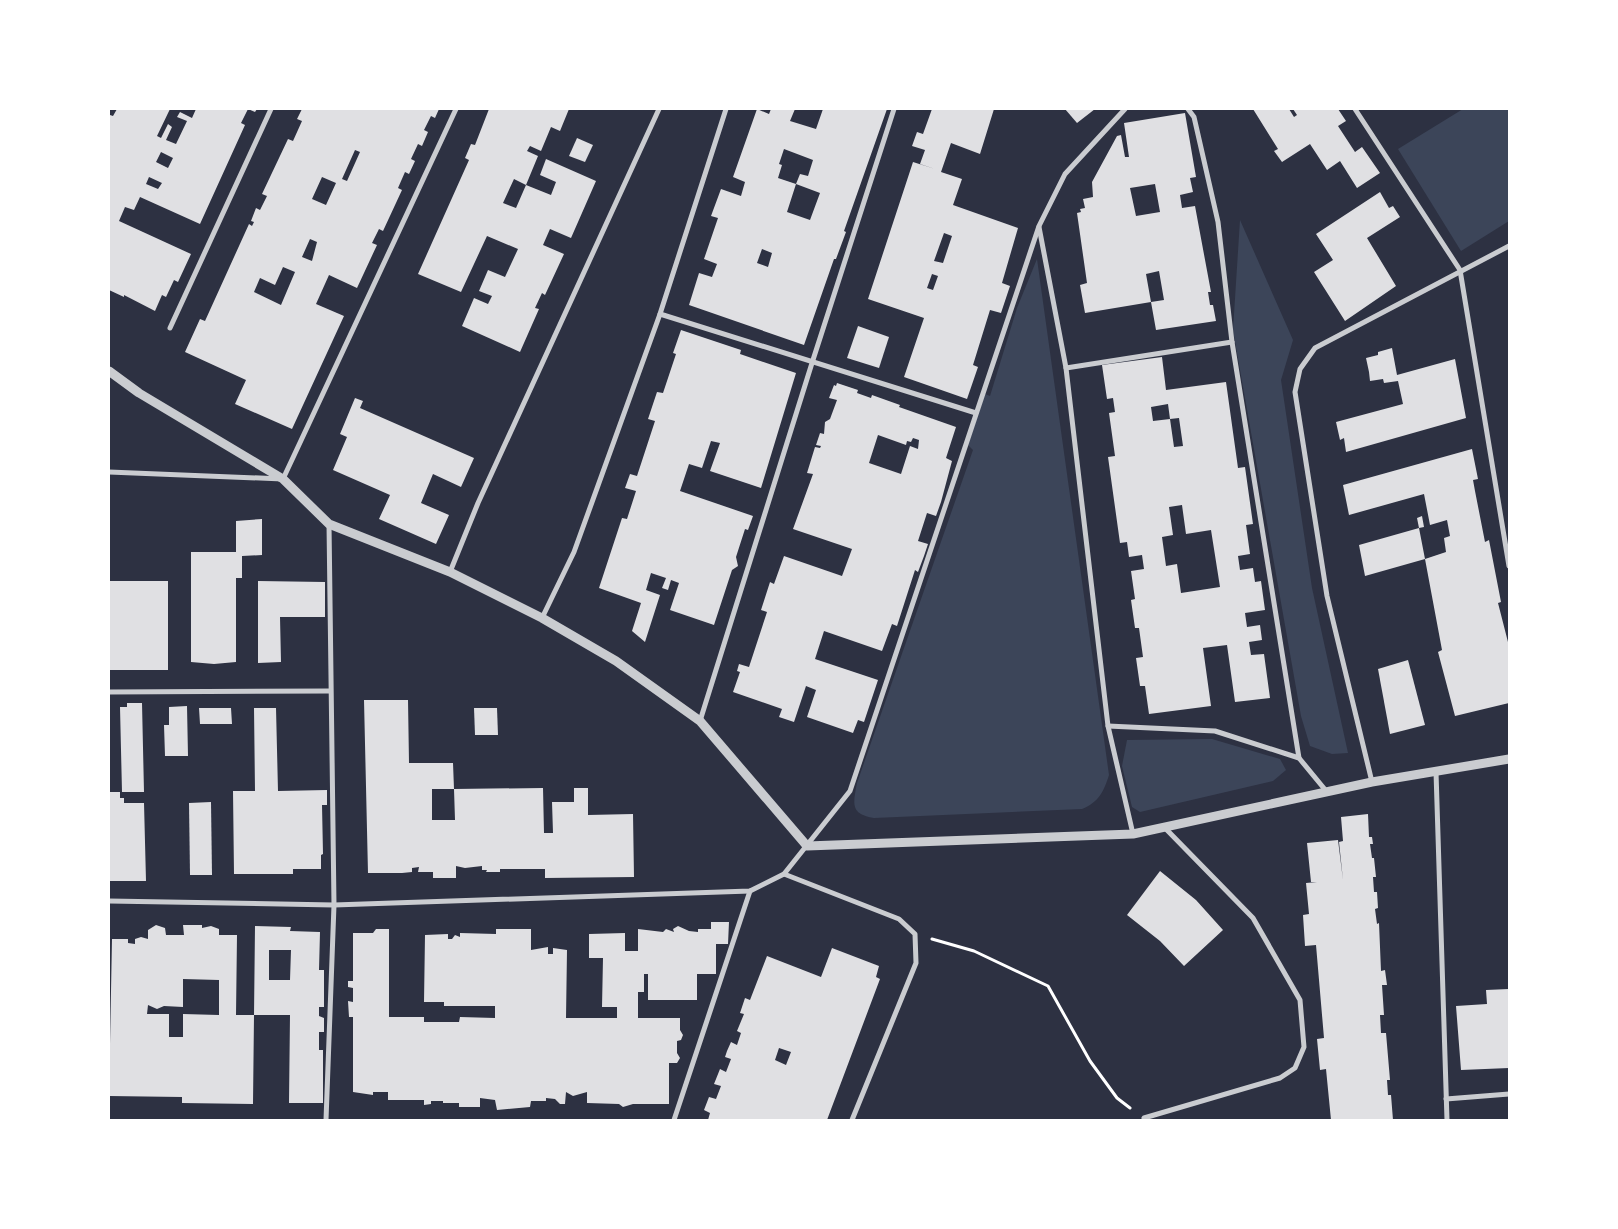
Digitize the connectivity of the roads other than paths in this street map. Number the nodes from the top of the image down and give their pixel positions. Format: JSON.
{"nodes":[{"id":1,"x":271,"y":109,"type":"edge"},
{"id":2,"x":456,"y":109,"type":"edge"},
{"id":3,"x":659,"y":109,"type":"edge"},
{"id":4,"x":726,"y":109,"type":"edge"},
{"id":5,"x":894,"y":109,"type":"edge"},
{"id":6,"x":1125,"y":109,"type":"edge"},
{"id":7,"x":1188,"y":109,"type":"edge"},
{"id":8,"x":1354,"y":109,"type":"edge"},
{"id":9,"x":1039,"y":226,"type":"junction"},
{"id":10,"x":1509,"y":246,"type":"edge"},
{"id":11,"x":1460,"y":270,"type":"junction"},
{"id":12,"x":660,"y":314,"type":"junction"},
{"id":13,"x":170,"y":328,"type":"dead end"},
{"id":14,"x":1232,"y":342,"type":"junction"},
{"id":15,"x":812,"y":363,"type":"junction"},
{"id":16,"x":1066,"y":368,"type":"junction"},
{"id":17,"x":109,"y":371,"type":"edge"},
{"id":18,"x":976,"y":413,"type":"junction"},
{"id":19,"x":109,"y":472,"type":"edge"},
{"id":20,"x":283,"y":479,"type":"junction"},
{"id":21,"x":329,"y":524,"type":"junction"},
{"id":22,"x":1509,"y":566,"type":"edge"},
{"id":23,"x":450,"y":572,"type":"junction"},
{"id":24,"x":542,"y":618,"type":"junction"},
{"id":25,"x":330,"y":691,"type":"junction"},
{"id":26,"x":109,"y":692,"type":"edge"},
{"id":27,"x":700,"y":721,"type":"junction"},
{"id":28,"x":1108,"y":726,"type":"junction"},
{"id":29,"x":1299,"y":758,"type":"junction"},
{"id":30,"x":1509,"y":759,"type":"edge"},
{"id":31,"x":1436,"y":772,"type":"junction"},
{"id":32,"x":1372,"y":782,"type":"junction"},
{"id":33,"x":1327,"y":792,"type":"junction"},
{"id":34,"x":1164,"y":827,"type":"junction"},
{"id":35,"x":1133,"y":834,"type":"junction"},
{"id":36,"x":807,"y":846,"type":"junction"},
{"id":37,"x":784,"y":874,"type":"junction"},
{"id":38,"x":750,"y":891,"type":"junction"},
{"id":39,"x":109,"y":901,"type":"edge"},
{"id":40,"x":334,"y":905,"type":"junction"},
{"id":41,"x":1509,"y":1094,"type":"edge"},
{"id":42,"x":1446,"y":1099,"type":"junction"},
{"id":43,"x":1145,"y":1119,"type":"edge"},
{"id":44,"x":326,"y":1120,"type":"edge"},
{"id":45,"x":674,"y":1120,"type":"edge"},
{"id":46,"x":852,"y":1120,"type":"edge"},
{"id":47,"x":1447,"y":1120,"type":"edge"}],
"edges":[{"from":1,"to":13,"type":"street"},
{"from":2,"to":20,"type":"street"},
{"from":3,"to":23,"type":"street"},
{"from":4,"to":12,"type":"street"},
{"from":5,"to":15,"type":"street"},
{"from":6,"to":9,"type":"street"},
{"from":7,"to":14,"type":"street"},
{"from":8,"to":11,"type":"street"},
{"from":9,"to":16,"type":"street"},
{"from":9,"to":18,"type":"street"},
{"from":10,"to":11,"type":"street"},
{"from":11,"to":22,"type":"street"},
{"from":11,"to":32,"type":"street"},
{"from":12,"to":15,"type":"street"},
{"from":12,"to":24,"type":"street"},
{"from":14,"to":16,"type":"street"},
{"from":14,"to":29,"type":"street"},
{"from":15,"to":18,"type":"street"},
{"from":15,"to":27,"type":"street"},
{"from":16,"to":28,"type":"street"},
{"from":17,"to":20,"type":"street"},
{"from":18,"to":36,"type":"street"},
{"from":19,"to":20,"type":"street"},
{"from":20,"to":21,"type":"street"},
{"from":21,"to":23,"type":"street"},
{"from":21,"to":25,"type":"street"},
{"from":23,"to":24,"type":"street"},
{"from":24,"to":27,"type":"street"},
{"from":25,"to":26,"type":"street"},
{"from":25,"to":40,"type":"street"},
{"from":27,"to":36,"type":"street"},
{"from":28,"to":29,"type":"street"},
{"from":28,"to":35,"type":"street"},
{"from":29,"to":33,"type":"street"},
{"from":30,"to":31,"type":"street"},
{"from":31,"to":32,"type":"street"},
{"from":31,"to":42,"type":"street"},
{"from":32,"to":33,"type":"street"},
{"from":33,"to":34,"type":"street"},
{"from":34,"to":35,"type":"street"},
{"from":34,"to":43,"type":"street"},
{"from":35,"to":36,"type":"street"},
{"from":36,"to":37,"type":"street"},
{"from":37,"to":38,"type":"street"},
{"from":37,"to":46,"type":"street"},
{"from":38,"to":40,"type":"street"},
{"from":38,"to":45,"type":"street"},
{"from":39,"to":40,"type":"street"},
{"from":40,"to":44,"type":"street"},
{"from":41,"to":42,"type":"street"},
{"from":42,"to":47,"type":"street"}]}
